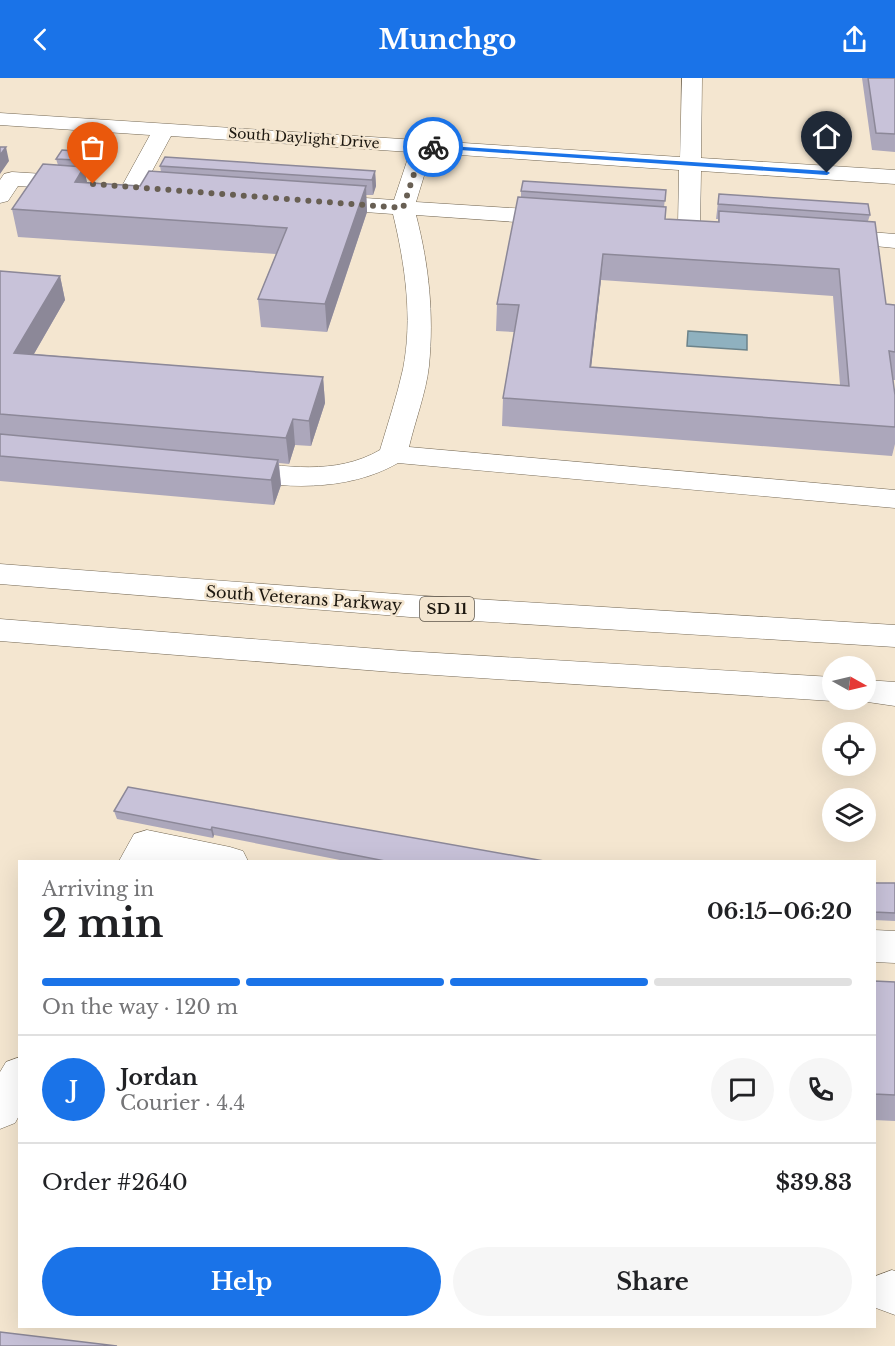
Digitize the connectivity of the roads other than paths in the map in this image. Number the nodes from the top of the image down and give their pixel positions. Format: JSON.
{"nodes":[{"id":1,"x":692,"y":78,"type":"edge"},
{"id":2,"x":0,"y":119,"type":"edge"},
{"id":3,"x":164,"y":129,"type":"junction"},
{"id":4,"x":423,"y":146,"type":"junction"},
{"id":5,"x":691,"y":164,"type":"junction"},
{"id":6,"x":895,"y":177,"type":"edge"},
{"id":7,"x":115,"y":185,"type":"junction"},
{"id":8,"x":157,"y":188,"type":"edge"},
{"id":9,"x":0,"y":196,"type":"edge"},
{"id":10,"x":297,"y":200,"type":"edge"},
{"id":11,"x":403,"y":208,"type":"junction"},
{"id":12,"x":582,"y":220,"type":"edge"},
{"id":13,"x":665,"y":225,"type":"edge"},
{"id":14,"x":689,"y":226,"type":"junction"},
{"id":15,"x":712,"y":228,"type":"edge"},
{"id":16,"x":806,"y":234,"type":"edge"},
{"id":17,"x":895,"y":241,"type":"edge"},
{"id":18,"x":393,"y":454,"type":"junction"},
{"id":19,"x":204,"y":467,"type":"edge"},
{"id":20,"x":895,"y":499,"type":"edge"},
{"id":21,"x":0,"y":574,"type":"edge"},
{"id":22,"x":0,"y":630,"type":"edge"},
{"id":23,"x":895,"y":636,"type":"edge"},
{"id":24,"x":822,"y":688,"type":"edge"},
{"id":25,"x":876,"y":693,"type":"edge"},
{"id":26,"x":895,"y":694,"type":"edge"},
{"id":27,"x":138,"y":860,"type":"edge"},
{"id":28,"x":225,"y":860,"type":"edge"},
{"id":29,"x":876,"y":946,"type":"edge"},
{"id":30,"x":895,"y":947,"type":"edge"},
{"id":31,"x":18,"y":1078,"type":"edge"},
{"id":32,"x":0,"y":1110,"type":"edge"},
{"id":33,"x":0,"y":1119,"type":"edge"},
{"id":34,"x":18,"y":1124,"type":"edge"}],
"edges":[{"from":1,"to":5,"type":"main road"},
{"from":2,"to":3,"type":"main road","name":"South Daylight Drive"},
{"from":3,"to":4,"type":"main road","name":"South Daylight Drive"},
{"from":3,"to":7,"type":"main road"},
{"from":4,"to":5,"type":"main road","name":"South Daylight Drive"},
{"from":4,"to":11,"type":"main road"},
{"from":5,"to":6,"type":"main road","name":"South Daylight Drive"},
{"from":5,"to":14,"type":"main road"},
{"from":7,"to":8,"type":"main road"},
{"from":7,"to":9,"type":"main road"},
{"from":10,"to":11,"type":"main road"},
{"from":11,"to":12,"type":"main road"},
{"from":11,"to":18,"type":"main road"},
{"from":13,"to":14,"type":"main road"},
{"from":14,"to":15,"type":"main road"},
{"from":16,"to":17,"type":"main road"},
{"from":18,"to":19,"type":"main road"},
{"from":18,"to":20,"type":"main road"},
{"from":21,"to":23,"type":"main road","name":"South Veterans Parkway","number":"SD 11"},
{"from":22,"to":24,"type":"main road"},
{"from":25,"to":26,"type":"main road"},
{"from":27,"to":28,"type":"main road"},
{"from":29,"to":30,"type":"main road"},
{"from":31,"to":32,"type":"main road"},
{"from":33,"to":34,"type":"main road"}]}
